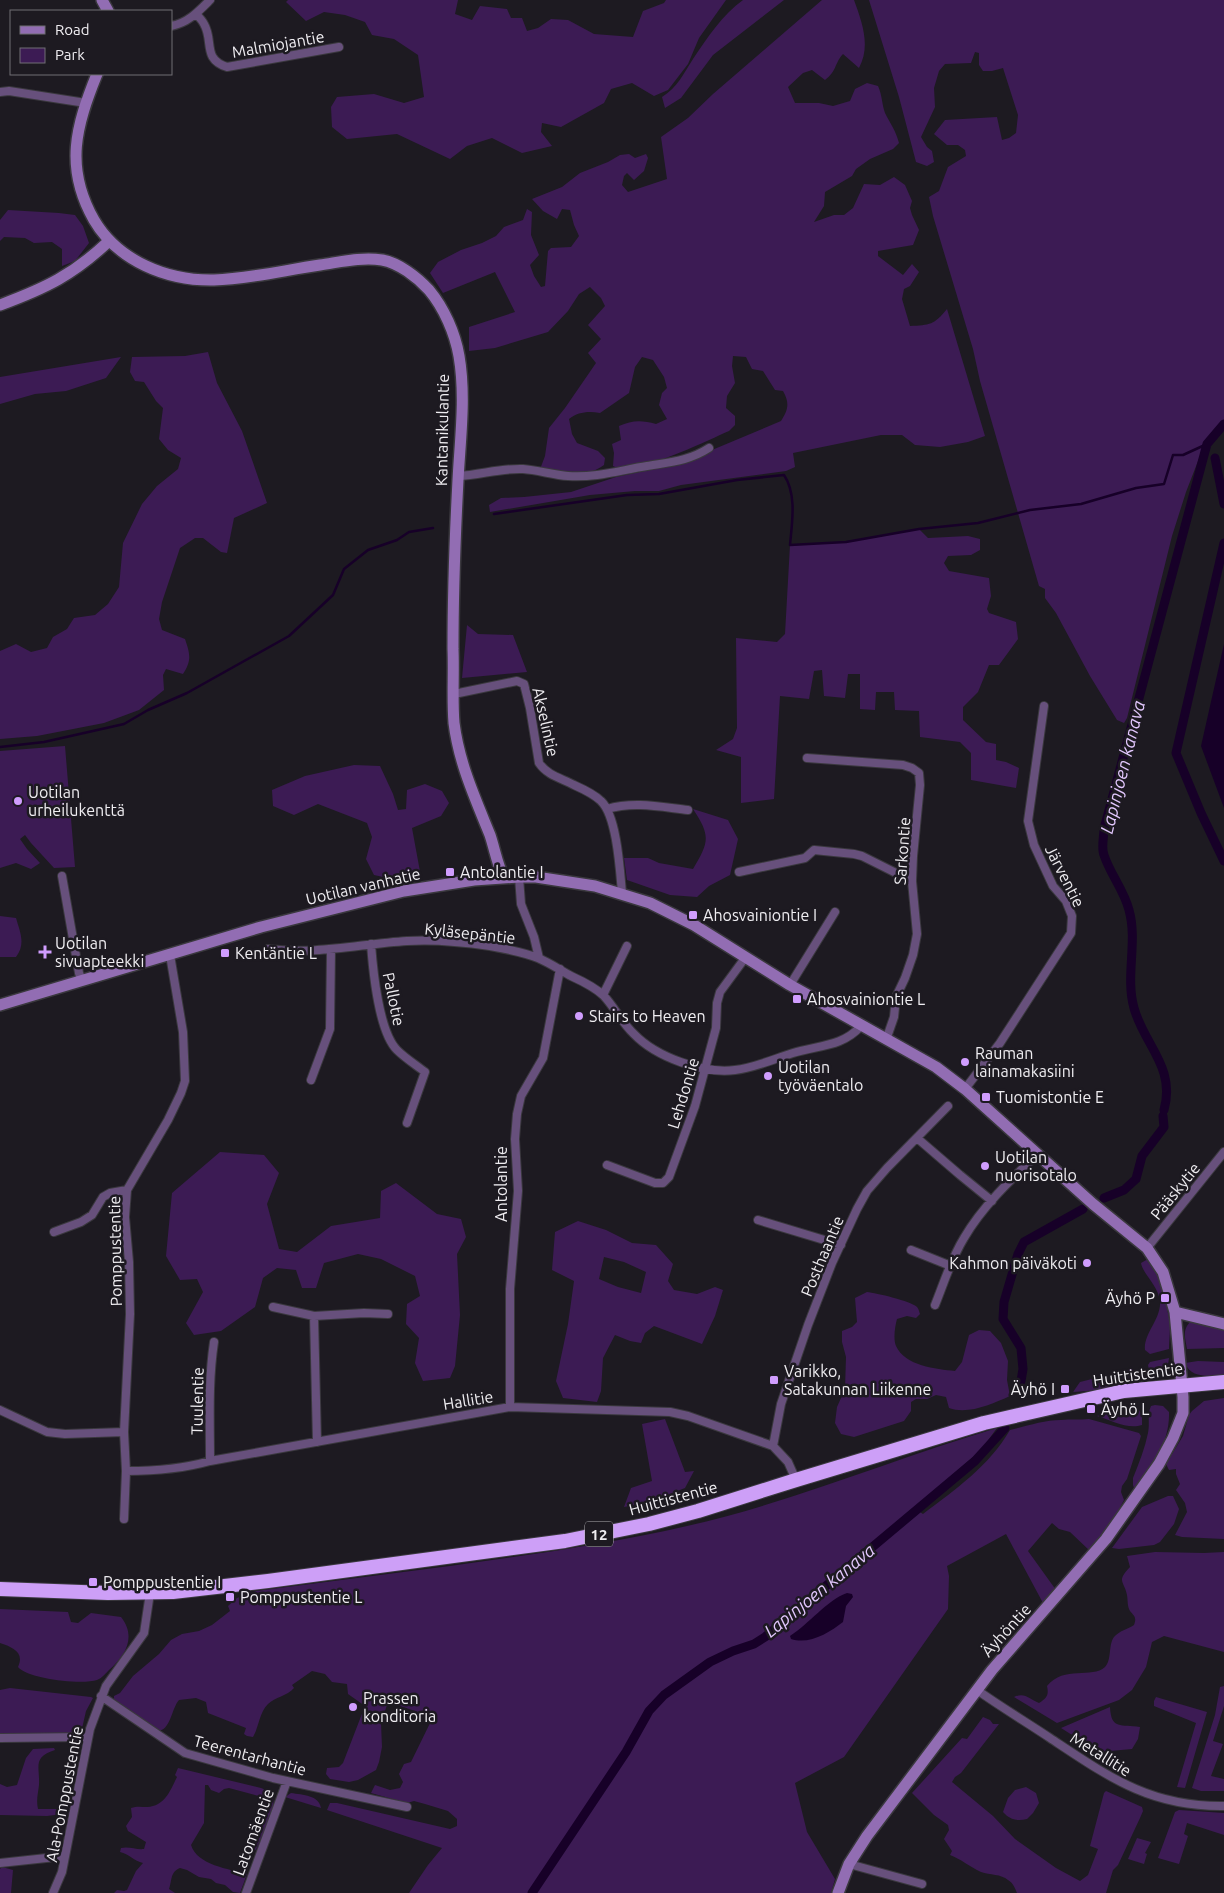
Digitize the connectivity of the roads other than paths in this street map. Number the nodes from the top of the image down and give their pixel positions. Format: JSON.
{"nodes":[{"id":1,"x":210,"y":0,"type":"edge"},
{"id":2,"x":196,"y":14,"type":"junction"},
{"id":3,"x":172,"y":26,"type":"edge"},
{"id":4,"x":339,"y":47,"type":"dead end"},
{"id":5,"x":97,"y":75,"type":"edge"},
{"id":6,"x":0,"y":92,"type":"edge"},
{"id":7,"x":86,"y":103,"type":"junction"},
{"id":8,"x":109,"y":241,"type":"junction"},
{"id":9,"x":0,"y":305,"type":"edge"},
{"id":10,"x":709,"y":448,"type":"dead end"},
{"id":11,"x":458,"y":476,"type":"junction"},
{"id":12,"x":454,"y":694,"type":"junction"},
{"id":13,"x":1044,"y":706,"type":"dead end"},
{"id":14,"x":807,"y":758,"type":"dead end"},
{"id":15,"x":607,"y":809,"type":"junction"},
{"id":16,"x":688,"y":810,"type":"dead end"},
{"id":17,"x":739,"y":872,"type":"dead end"},
{"id":18,"x":62,"y":876,"type":"dead end"},
{"id":19,"x":519,"y":877,"type":"junction"},
{"id":20,"x":504,"y":878,"type":"junction"},
{"id":21,"x":912,"y":881,"type":"junction"},
{"id":22,"x":622,"y":893,"type":"junction"},
{"id":23,"x":835,"y":912,"type":"dead end"},
{"id":24,"x":371,"y":944,"type":"junction"},
{"id":25,"x":627,"y":946,"type":"dead end"},
{"id":26,"x":268,"y":949,"type":"dead end"},
{"id":27,"x":331,"y":949,"type":"junction"},
{"id":28,"x":170,"y":956,"type":"junction"},
{"id":29,"x":539,"y":958,"type":"junction"},
{"id":30,"x":746,"y":958,"type":"junction"},
{"id":31,"x":560,"y":969,"type":"junction"},
{"id":32,"x":82,"y":981,"type":"junction"},
{"id":33,"x":790,"y":986,"type":"junction"},
{"id":34,"x":603,"y":995,"type":"junction"},
{"id":35,"x":0,"y":1005,"type":"edge"},
{"id":36,"x":861,"y":1026,"type":"junction"},
{"id":37,"x":886,"y":1040,"type":"junction"},
{"id":38,"x":705,"y":1070,"type":"junction"},
{"id":39,"x":311,"y":1080,"type":"dead end"},
{"id":40,"x":965,"y":1089,"type":"junction"},
{"id":41,"x":948,"y":1106,"type":"dead end"},
{"id":42,"x":407,"y":1123,"type":"dead end"},
{"id":43,"x":917,"y":1138,"type":"junction"},
{"id":44,"x":1224,"y":1152,"type":"edge"},
{"id":45,"x":1038,"y":1155,"type":"junction"},
{"id":46,"x":608,"y":1164,"type":"dead end"},
{"id":47,"x":127,"y":1190,"type":"junction"},
{"id":48,"x":992,"y":1201,"type":"junction"},
{"id":49,"x":758,"y":1220,"type":"dead end"},
{"id":50,"x":54,"y":1232,"type":"dead end"},
{"id":51,"x":841,"y":1245,"type":"junction"},
{"id":52,"x":1147,"y":1248,"type":"junction"},
{"id":53,"x":911,"y":1250,"type":"dead end"},
{"id":54,"x":951,"y":1266,"type":"junction"},
{"id":55,"x":273,"y":1306,"type":"dead end"},
{"id":56,"x":935,"y":1306,"type":"dead end"},
{"id":57,"x":1175,"y":1312,"type":"junction"},
{"id":58,"x":388,"y":1314,"type":"dead end"},
{"id":59,"x":314,"y":1316,"type":"junction"},
{"id":60,"x":1224,"y":1324,"type":"edge"},
{"id":61,"x":214,"y":1342,"type":"dead end"},
{"id":62,"x":1224,"y":1382,"type":"edge"},
{"id":63,"x":1182,"y":1385,"type":"junction"},
{"id":64,"x":510,"y":1407,"type":"junction"},
{"id":65,"x":0,"y":1410,"type":"edge"},
{"id":66,"x":124,"y":1432,"type":"junction"},
{"id":67,"x":317,"y":1442,"type":"junction"},
{"id":68,"x":772,"y":1446,"type":"junction"},
{"id":69,"x":210,"y":1461,"type":"junction"},
{"id":70,"x":126,"y":1471,"type":"junction"},
{"id":71,"x":796,"y":1480,"type":"junction"},
{"id":72,"x":124,"y":1519,"type":"dead end"},
{"id":73,"x":0,"y":1589,"type":"edge"},
{"id":74,"x":150,"y":1593,"type":"junction"},
{"id":75,"x":977,"y":1690,"type":"junction"},
{"id":76,"x":102,"y":1696,"type":"junction"},
{"id":77,"x":87,"y":1737,"type":"junction"},
{"id":78,"x":0,"y":1738,"type":"edge"},
{"id":79,"x":287,"y":1781,"type":"junction"},
{"id":80,"x":1224,"y":1806,"type":"edge"},
{"id":81,"x":407,"y":1807,"type":"dead end"},
{"id":82,"x":65,"y":1856,"type":"junction"},
{"id":83,"x":0,"y":1863,"type":"edge"},
{"id":84,"x":849,"y":1864,"type":"junction"},
{"id":85,"x":922,"y":1884,"type":"dead end"},
{"id":86,"x":53,"y":1893,"type":"edge"},
{"id":87,"x":246,"y":1893,"type":"edge"},
{"id":88,"x":838,"y":1893,"type":"edge"}],
"edges":[{"from":1,"to":2,"type":"street"},
{"from":2,"to":3,"type":"street"},
{"from":2,"to":4,"type":"street","name":"Malmiojantie"},
{"from":5,"to":7,"type":"main road","name":"Kantanikulantie"},
{"from":6,"to":7,"type":"street"},
{"from":7,"to":8,"type":"main road","name":"Kantanikulantie"},
{"from":8,"to":9,"type":"main road"},
{"from":8,"to":11,"type":"main road","name":"Kantanikulantie"},
{"from":10,"to":11,"type":"street"},
{"from":11,"to":12,"type":"main road","name":"Kantanikulantie"},
{"from":12,"to":15,"type":"street","name":"Akselintie"},
{"from":12,"to":20,"type":"main road","name":"Kantanikulantie"},
{"from":13,"to":40,"type":"street","name":"Järventie"},
{"from":14,"to":21,"type":"street","name":"Sarkontie"},
{"from":15,"to":16,"type":"street"},
{"from":15,"to":22,"type":"street"},
{"from":17,"to":21,"type":"street"},
{"from":18,"to":32,"type":"street"},
{"from":19,"to":20,"type":"main road","name":"Uotilan vanhatie"},
{"from":19,"to":22,"type":"main road","name":"Uotilan vanhatie"},
{"from":19,"to":29,"type":"street"},
{"from":20,"to":28,"type":"main road","name":"Uotilan vanhatie"},
{"from":21,"to":37,"type":"street","name":"Sarkontie"},
{"from":22,"to":30,"type":"main road","name":"Uotilan vanhatie"},
{"from":23,"to":33,"type":"street"},
{"from":24,"to":27,"type":"street","name":"Kyläsepäntie"},
{"from":24,"to":29,"type":"street","name":"Kyläsepäntie"},
{"from":24,"to":42,"type":"street","name":"Pallotie"},
{"from":25,"to":34,"type":"street"},
{"from":26,"to":27,"type":"street","name":"Kyläsepäntie"},
{"from":27,"to":39,"type":"street"},
{"from":28,"to":32,"type":"main road","name":"Uotilan vanhatie"},
{"from":28,"to":47,"type":"street","name":"Pomppustentie"},
{"from":29,"to":31,"type":"street","name":"Kyläsepäntie"},
{"from":30,"to":33,"type":"main road","name":"Uotilan vanhatie"},
{"from":30,"to":38,"type":"street","name":"Lehdontie"},
{"from":31,"to":34,"type":"street","name":"Kyläsepäntie"},
{"from":31,"to":64,"type":"street","name":"Antolantie"},
{"from":32,"to":35,"type":"main road","name":"Uotilan vanhatie"},
{"from":33,"to":36,"type":"main road","name":"Uotilan vanhatie"},
{"from":34,"to":38,"type":"street","name":"Kyläsepäntie"},
{"from":36,"to":37,"type":"main road","name":"Uotilan vanhatie"},
{"from":36,"to":38,"type":"street","name":"Kyläsepäntie"},
{"from":37,"to":40,"type":"main road","name":"Uotilan vanhatie"},
{"from":38,"to":46,"type":"street","name":"Lehdontie"},
{"from":40,"to":45,"type":"main road","name":"Uotilan vanhatie"},
{"from":41,"to":43,"type":"street","name":"Posthaantie"},
{"from":43,"to":48,"type":"street"},
{"from":43,"to":51,"type":"street","name":"Posthaantie"},
{"from":44,"to":52,"type":"street","name":"Pääskytie"},
{"from":45,"to":48,"type":"street"},
{"from":45,"to":52,"type":"main road","name":"Uotilan vanhatie"},
{"from":47,"to":50,"type":"street"},
{"from":47,"to":66,"type":"street","name":"Pomppustentie"},
{"from":48,"to":54,"type":"street"},
{"from":49,"to":51,"type":"street"},
{"from":51,"to":68,"type":"street","name":"Posthaantie"},
{"from":52,"to":57,"type":"main road","name":"Uotilan vanhatie"},
{"from":53,"to":54,"type":"street"},
{"from":54,"to":56,"type":"street"},
{"from":55,"to":59,"type":"street"},
{"from":57,"to":60,"type":"main road"},
{"from":57,"to":63,"type":"main road","name":"Uotilan vanhatie"},
{"from":58,"to":59,"type":"street"},
{"from":59,"to":67,"type":"street"},
{"from":61,"to":69,"type":"street","name":"Tuulentie"},
{"from":62,"to":63,"type":"highway","name":"Huittistentie","number":"12"},
{"from":63,"to":71,"type":"highway","name":"Huittistentie","number":"12"},
{"from":63,"to":75,"type":"main road","name":"Äyhöntie"},
{"from":64,"to":67,"type":"street","name":"Hallitie"},
{"from":64,"to":68,"type":"street","name":"Hallitie"},
{"from":65,"to":66,"type":"street"},
{"from":66,"to":70,"type":"street","name":"Pomppustentie"},
{"from":67,"to":69,"type":"street","name":"Hallitie"},
{"from":68,"to":71,"type":"street","name":"Hallitie"},
{"from":69,"to":70,"type":"street","name":"Hallitie"},
{"from":70,"to":72,"type":"street","name":"Pomppustentie"},
{"from":71,"to":74,"type":"highway","name":"Huittistentie","number":"12"},
{"from":73,"to":74,"type":"highway","name":"Huittistentie","number":"12"},
{"from":74,"to":76,"type":"street","name":"Ala-Pomppustentie"},
{"from":75,"to":80,"type":"street","name":"Metallitie"},
{"from":75,"to":84,"type":"main road","name":"Äyhöntie"},
{"from":76,"to":77,"type":"street","name":"Ala-Pomppustentie"},
{"from":76,"to":79,"type":"street","name":"Teerentarhantie"},
{"from":77,"to":78,"type":"street"},
{"from":77,"to":82,"type":"street","name":"Ala-Pomppustentie"},
{"from":79,"to":81,"type":"street","name":"Teerentarhantie"},
{"from":79,"to":87,"type":"street","name":"Latomäentie"},
{"from":82,"to":83,"type":"street"},
{"from":82,"to":86,"type":"street","name":"Ala-Pomppustentie"},
{"from":84,"to":85,"type":"street"},
{"from":84,"to":88,"type":"main road","name":"Äyhöntie"}]}
